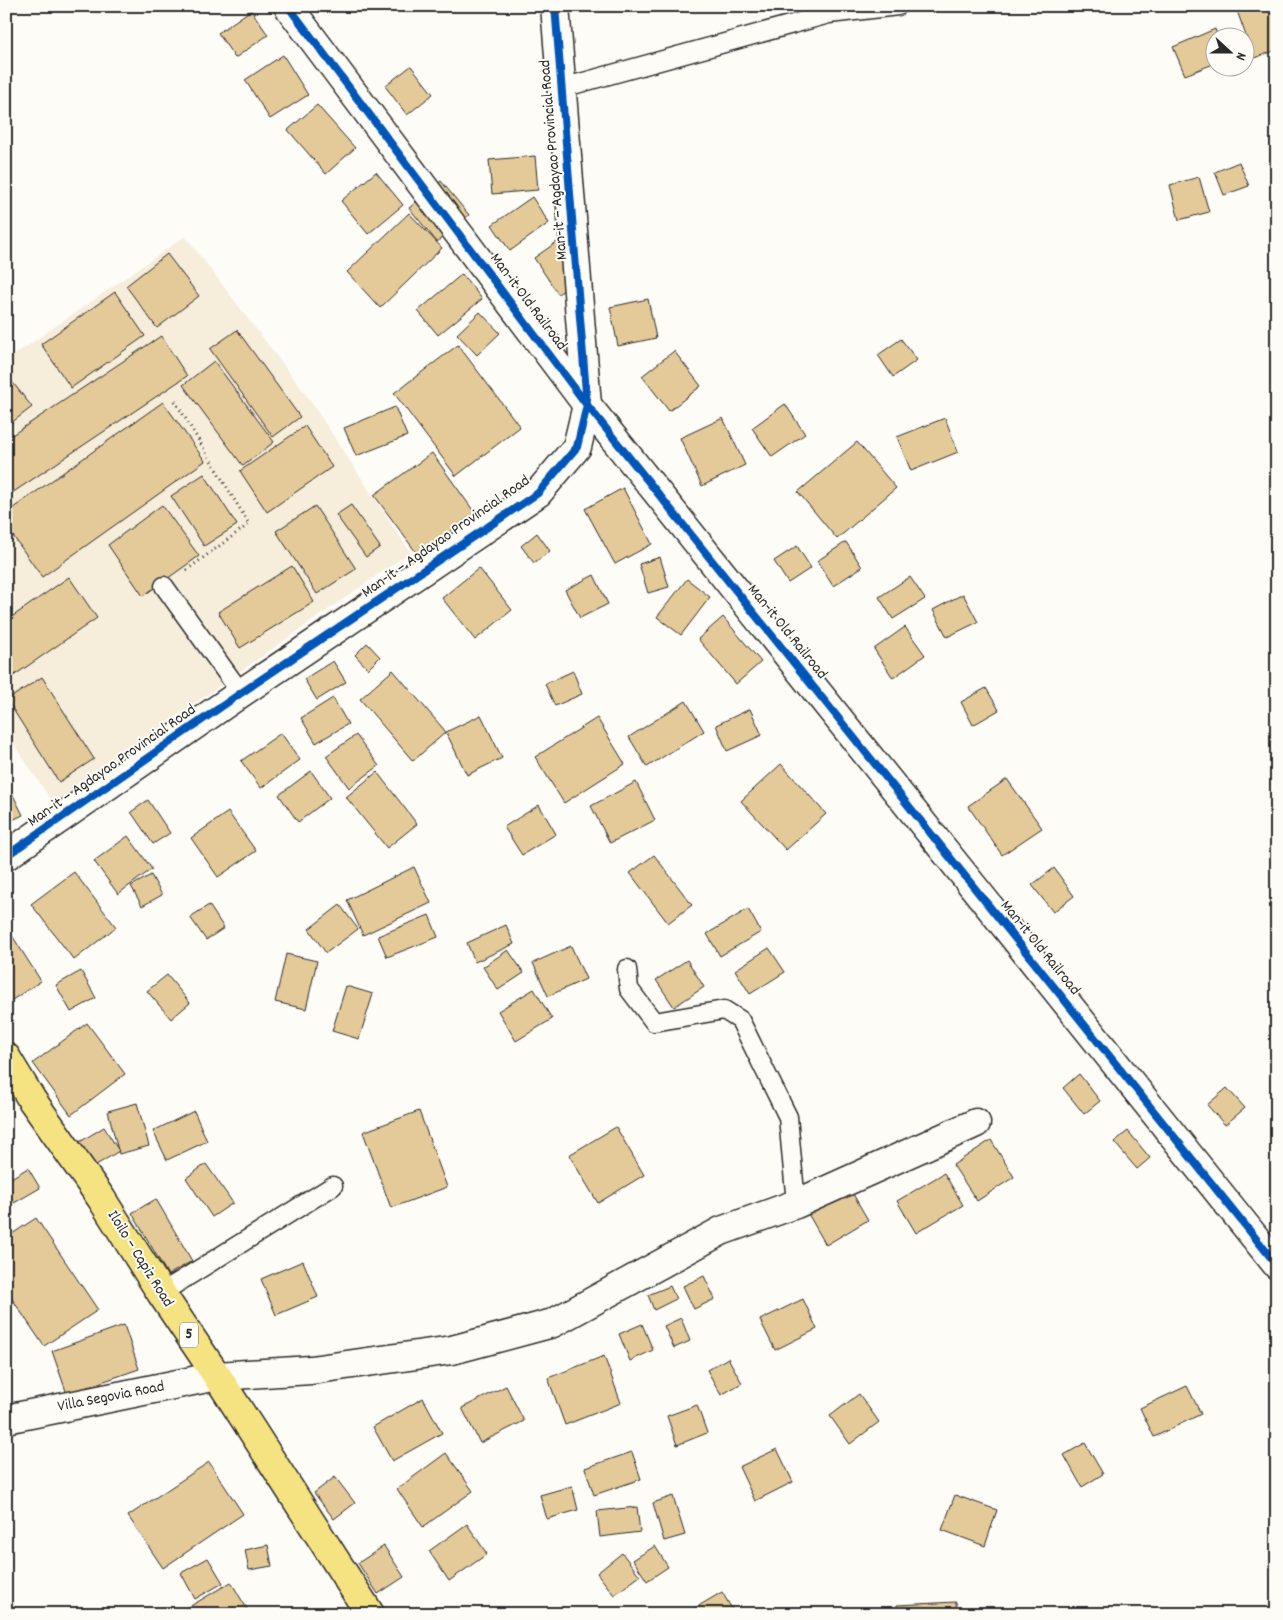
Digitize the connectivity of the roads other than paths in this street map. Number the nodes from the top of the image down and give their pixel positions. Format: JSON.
{"nodes":[{"id":1,"x":288,"y":6,"type":"edge"},
{"id":2,"x":555,"y":6,"type":"edge"},
{"id":3,"x":898,"y":6,"type":"edge"},
{"id":4,"x":562,"y":88,"type":"junction"},
{"id":5,"x":587,"y":404,"type":"junction"},
{"id":6,"x":164,"y":586,"type":"road end"},
{"id":7,"x":241,"y":693,"type":"junction"},
{"id":8,"x":6,"y":856,"type":"edge"},
{"id":9,"x":627,"y":969,"type":"dead end"},
{"id":10,"x":6,"y":1057,"type":"edge"},
{"id":11,"x":976,"y":1124,"type":"dead end"},
{"id":12,"x":333,"y":1186,"type":"dead end"},
{"id":13,"x":796,"y":1204,"type":"junction"},
{"id":14,"x":1277,"y":1266,"type":"edge"},
{"id":15,"x":161,"y":1294,"type":"junction"},
{"id":16,"x":216,"y":1376,"type":"junction"},
{"id":17,"x":6,"y":1418,"type":"edge"},
{"id":18,"x":370,"y":1614,"type":"edge"}],
"edges":[{"from":1,"to":5,"type":"street","name":"Man-it Old Railroad"},
{"from":2,"to":4,"type":"street","name":"Man-it – Agdayao Provincial Road"},
{"from":3,"to":4,"type":"lane"},
{"from":4,"to":5,"type":"street","name":"Man-it – Agdayao Provincial Road"},
{"from":5,"to":7,"type":"street","name":"Man-it – Agdayao Provincial Road"},
{"from":5,"to":14,"type":"street","name":"Man-it Old Railroad"},
{"from":6,"to":7,"type":"lane"},
{"from":7,"to":8,"type":"street","name":"Man-it – Agdayao Provincial Road"},
{"from":9,"to":13,"type":"lane"},
{"from":10,"to":15,"type":"highway","name":"Iloilo – Capiz Road","number":"5"},
{"from":11,"to":13,"type":"street","name":"Villa Segovia Road"},
{"from":12,"to":15,"type":"lane"},
{"from":13,"to":16,"type":"street","name":"Villa Segovia Road"},
{"from":15,"to":16,"type":"highway","name":"Iloilo – Capiz Road","number":"5"},
{"from":16,"to":17,"type":"street","name":"Villa Segovia Road"},
{"from":16,"to":18,"type":"highway","name":"Iloilo – Capiz Road","number":"5"}]}
